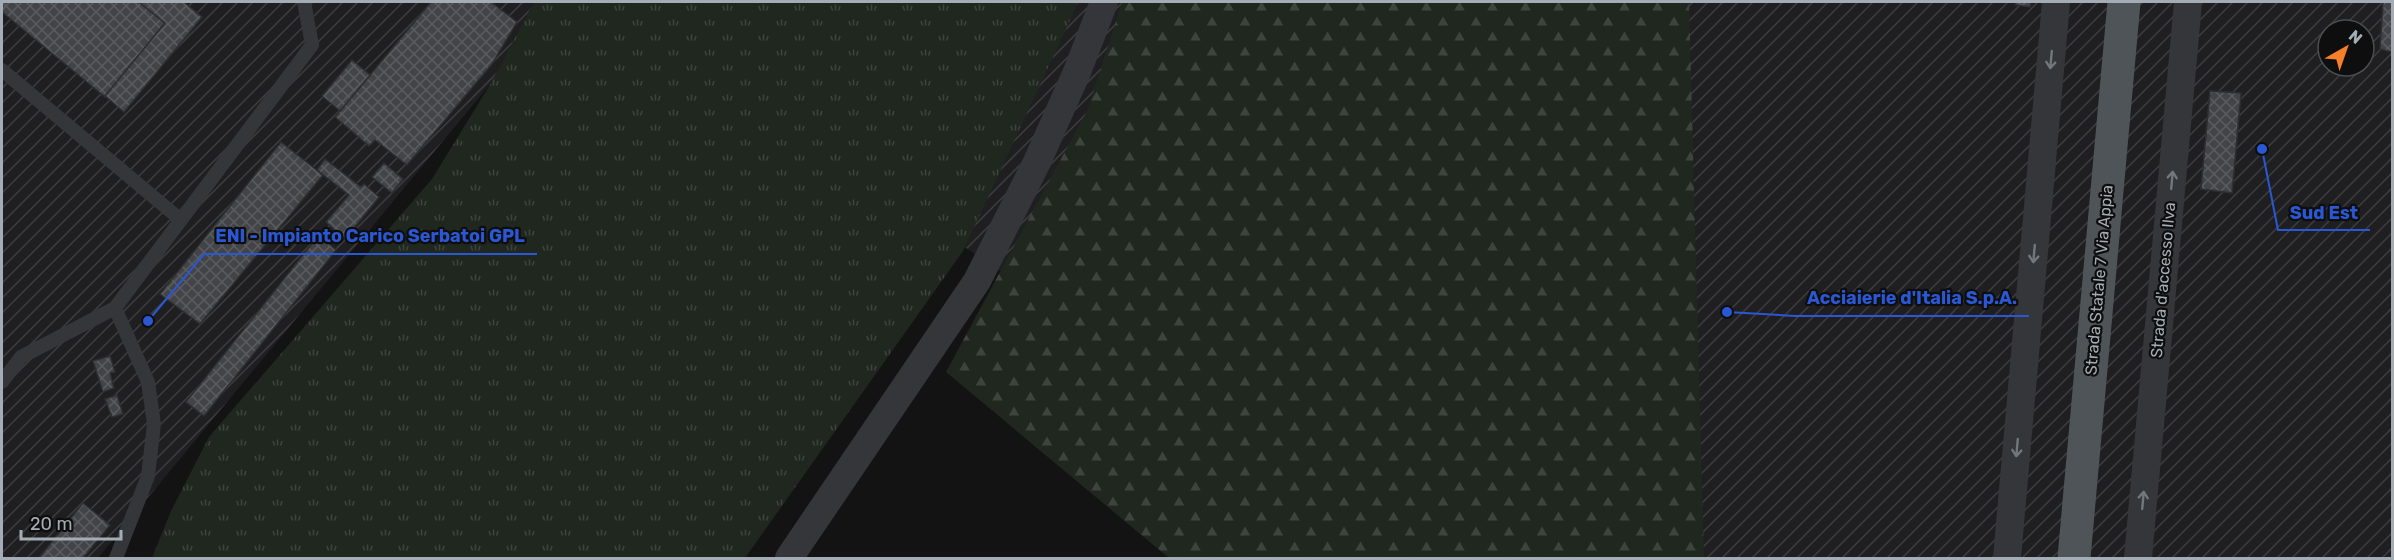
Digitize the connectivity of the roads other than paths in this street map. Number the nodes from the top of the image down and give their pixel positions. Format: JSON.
{"nodes":[{"id":1,"x":304,"y":2,"type":"edge"},
{"id":2,"x":1104,"y":2,"type":"edge"},
{"id":3,"x":2056,"y":2,"type":"edge"},
{"id":4,"x":2124,"y":2,"type":"edge"},
{"id":5,"x":2188,"y":2,"type":"edge"},
{"id":6,"x":2,"y":70,"type":"edge"},
{"id":7,"x":181,"y":220,"type":"junction"},
{"id":8,"x":115,"y":308,"type":"junction"},
{"id":9,"x":2,"y":382,"type":"edge"},
{"id":10,"x":116,"y":558,"type":"edge"},
{"id":11,"x":789,"y":558,"type":"edge"},
{"id":12,"x":2007,"y":558,"type":"edge"},
{"id":13,"x":2074,"y":558,"type":"edge"},
{"id":14,"x":2138,"y":558,"type":"edge"}],
"edges":[{"from":1,"to":7,"type":"lane"},
{"from":2,"to":11,"type":"street"},
{"from":3,"to":12,"type":"street","one_way":true},
{"from":4,"to":13,"type":"main road","name":"Strada Statale 7 Via Appia"},
{"from":14,"to":5,"type":"street","name":"Strada d'accesso Ilva","one_way":true},
{"from":6,"to":7,"type":"lane"},
{"from":7,"to":8,"type":"lane"},
{"from":8,"to":9,"type":"lane"},
{"from":8,"to":10,"type":"lane"}]}
